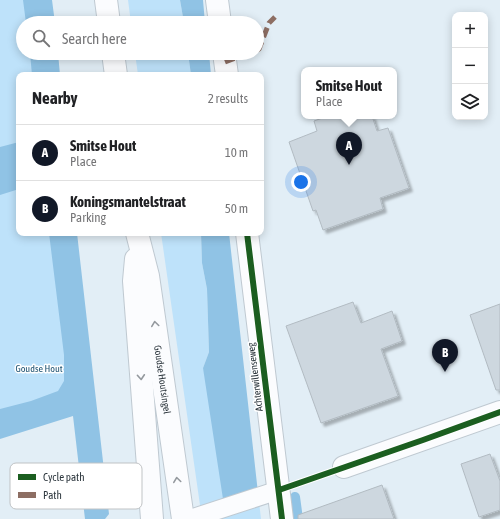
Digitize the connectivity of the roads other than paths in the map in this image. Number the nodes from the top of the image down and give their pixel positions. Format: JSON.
{"nodes":[{"id":1,"x":106,"y":0,"type":"edge"},
{"id":2,"x":217,"y":0,"type":"edge"},
{"id":3,"x":108,"y":16,"type":"edge"},
{"id":4,"x":219,"y":16,"type":"edge"},
{"id":5,"x":114,"y":60,"type":"edge"},
{"id":6,"x":225,"y":60,"type":"edge"},
{"id":7,"x":116,"y":72,"type":"edge"},
{"id":8,"x":226,"y":72,"type":"edge"},
{"id":9,"x":247,"y":236,"type":"edge"},
{"id":10,"x":138,"y":237,"type":"edge"},
{"id":11,"x":500,"y":412,"type":"edge"},
{"id":12,"x":344,"y":467,"type":"dead end"},
{"id":13,"x":278,"y":490,"type":"junction"},
{"id":14,"x":152,"y":519,"type":"edge"},
{"id":15,"x":183,"y":519,"type":"edge"},
{"id":16,"x":190,"y":519,"type":"edge"},
{"id":17,"x":282,"y":519,"type":"edge"}],
"edges":[{"from":1,"to":3,"type":"main road"},
{"from":2,"to":4,"type":"main road"},
{"from":5,"to":7,"type":"main road"},
{"from":6,"to":8,"type":"main road"},
{"from":9,"to":13,"type":"main road","name":"Achterwillenseweg"},
{"from":10,"to":14,"type":"main road","name":"Goudse Houtsingel","one_way":true},
{"from":15,"to":10,"type":"main road","name":"Goudse Houtsingel","one_way":true},
{"from":11,"to":12,"type":"main road"},
{"from":13,"to":16,"type":"lane"},
{"from":13,"to":17,"type":"main road","name":"Achterwillenseweg"}]}
